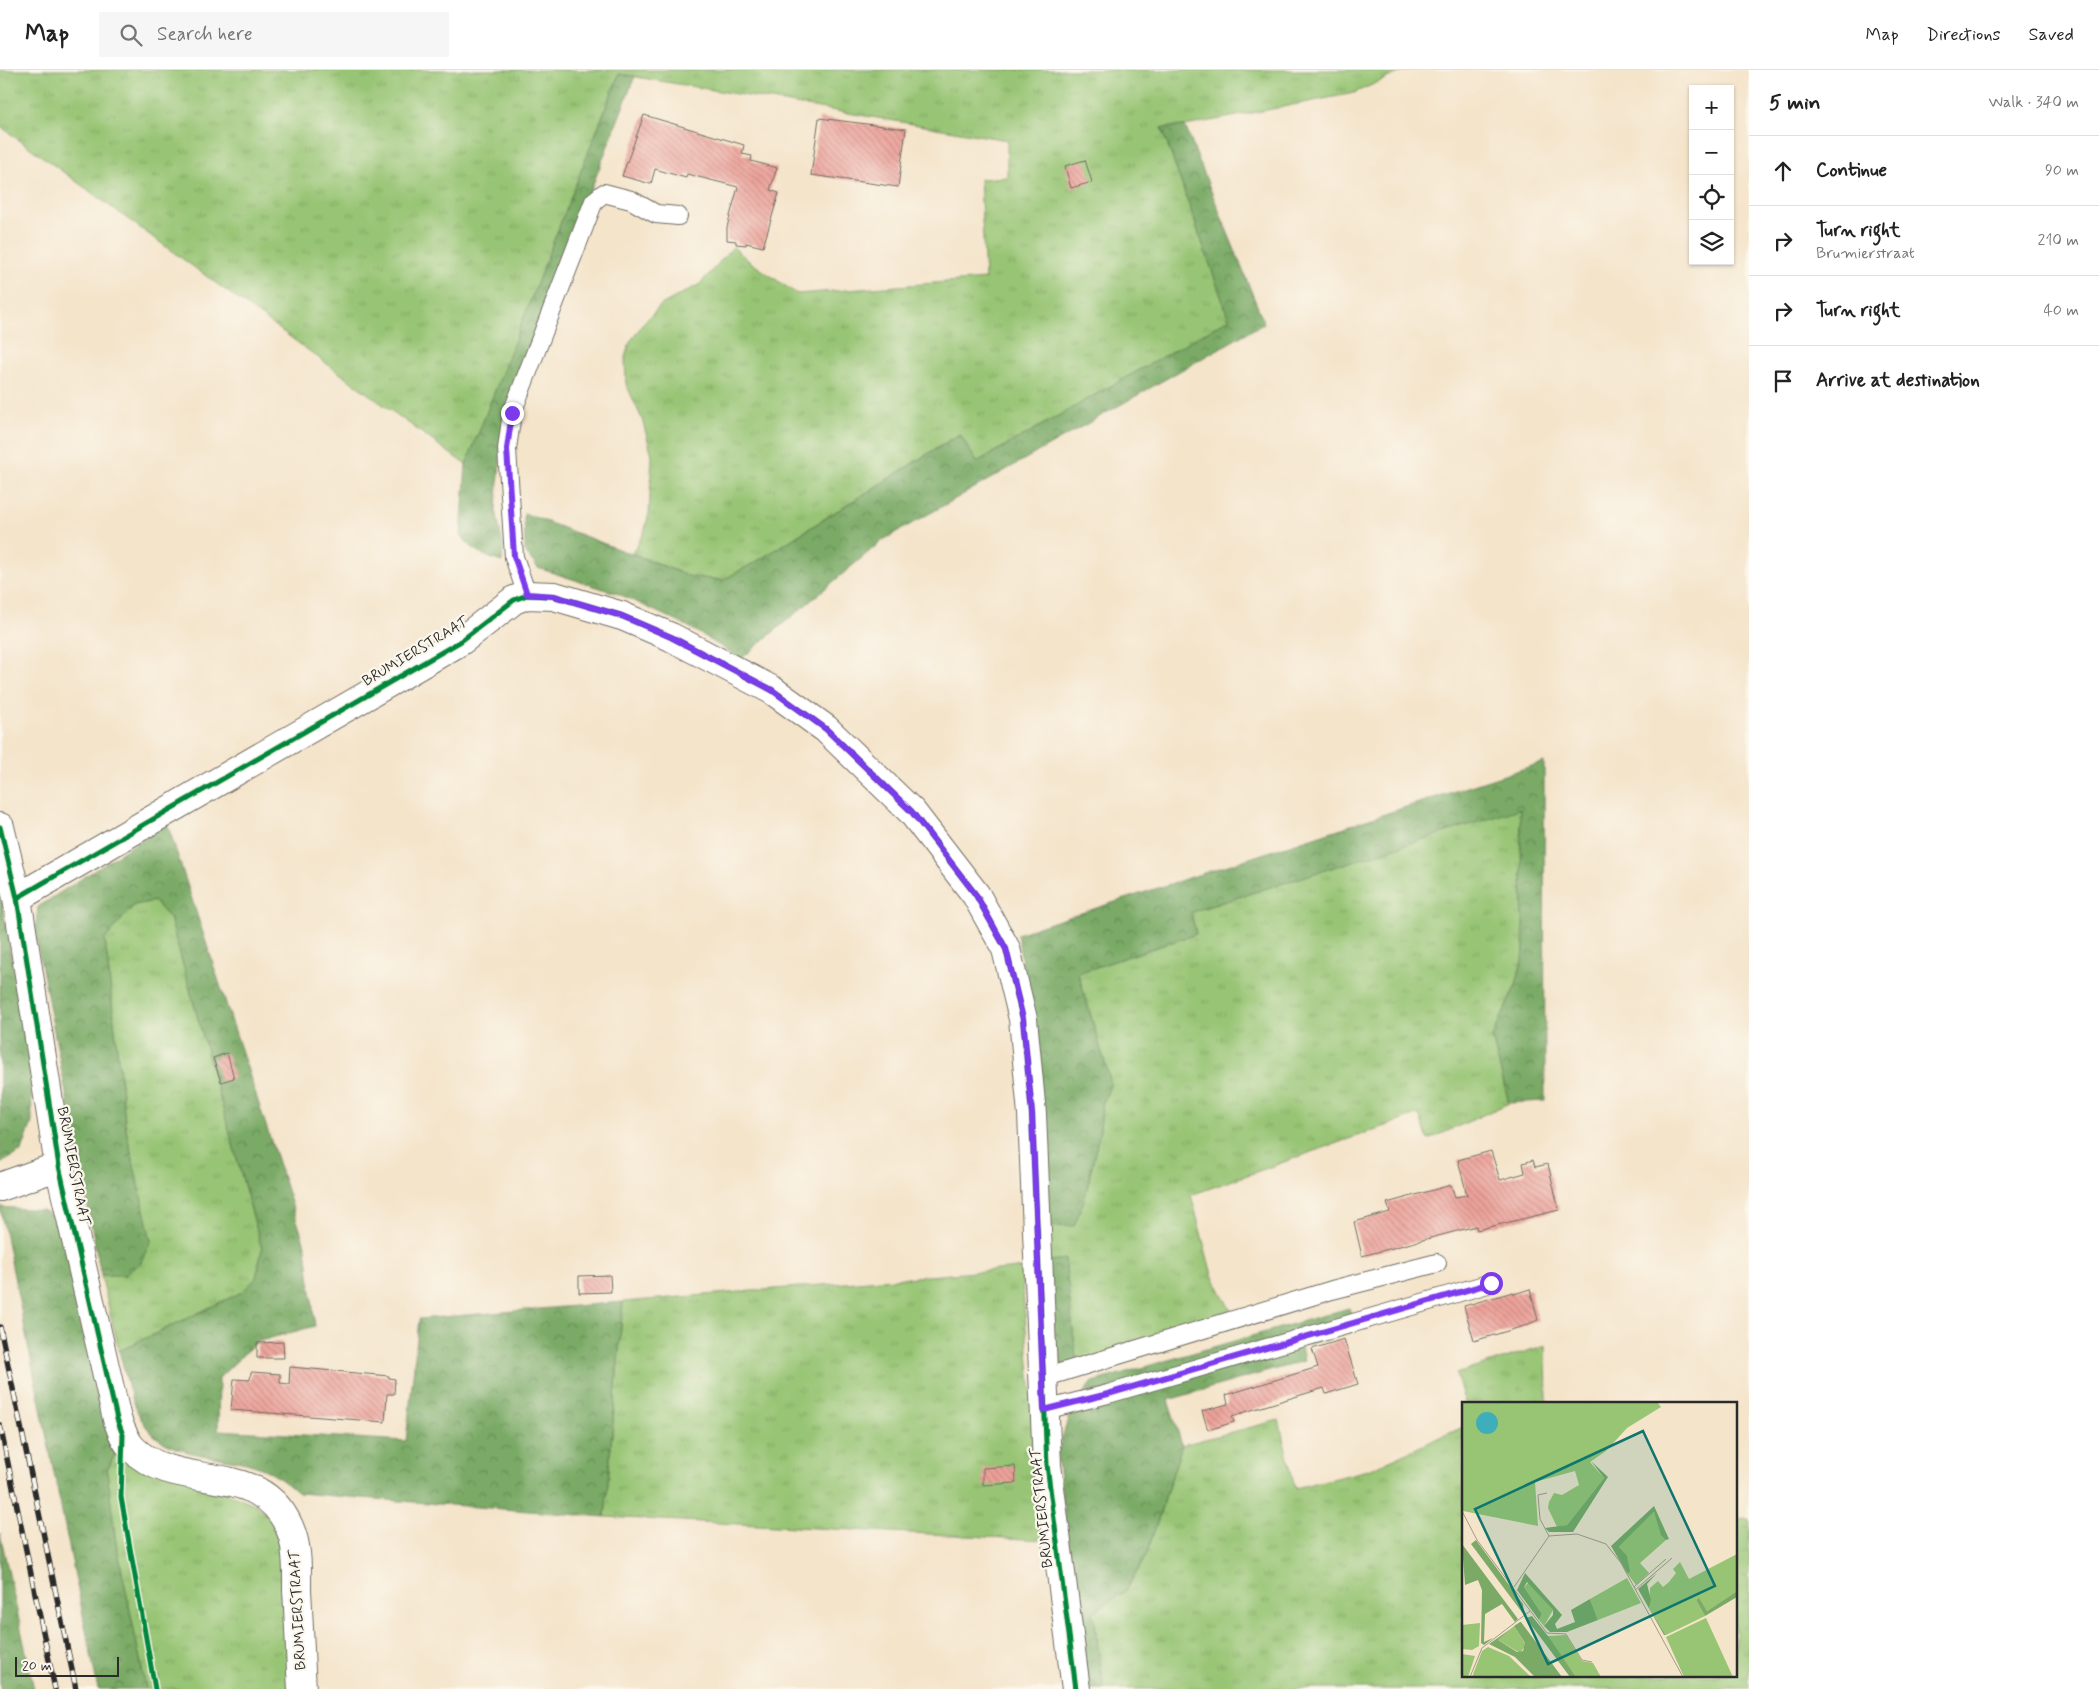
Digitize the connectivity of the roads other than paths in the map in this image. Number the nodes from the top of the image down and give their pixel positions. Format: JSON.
{"nodes":[{"id":1,"x":678,"y":216,"type":"dead end"},
{"id":2,"x":527,"y":594,"type":"junction"},
{"id":3,"x":0,"y":827,"type":"edge"},
{"id":4,"x":17,"y":898,"type":"junction"},
{"id":5,"x":59,"y":1166,"type":"junction"},
{"id":6,"x":0,"y":1187,"type":"edge"},
{"id":7,"x":1437,"y":1263,"type":"dead end"},
{"id":8,"x":1491,"y":1283,"type":"dead end"},
{"id":9,"x":1043,"y":1378,"type":"junction"},
{"id":10,"x":1044,"y":1410,"type":"junction"},
{"id":11,"x":302,"y":1689,"type":"edge"},
{"id":12,"x":1076,"y":1689,"type":"edge"}],
"edges":[{"from":1,"to":2,"type":"lane"},
{"from":2,"to":4,"type":"street","name":"BRUMIERSTRAAT"},
{"from":2,"to":9,"type":"street","name":"BRUMIERSTRAAT"},
{"from":3,"to":4,"type":"street","name":"BRUMIERSTRAAT"},
{"from":4,"to":5,"type":"street","name":"BRUMIERSTRAAT"},
{"from":5,"to":6,"type":"street","name":"BRUMIERSTRAAT"},
{"from":5,"to":11,"type":"street","name":"BRUMIERSTRAAT"},
{"from":7,"to":9,"type":"lane"},
{"from":8,"to":10,"type":"lane"},
{"from":9,"to":10,"type":"street","name":"BRUMIERSTRAAT"},
{"from":10,"to":12,"type":"street","name":"BRUMIERSTRAAT"}]}
